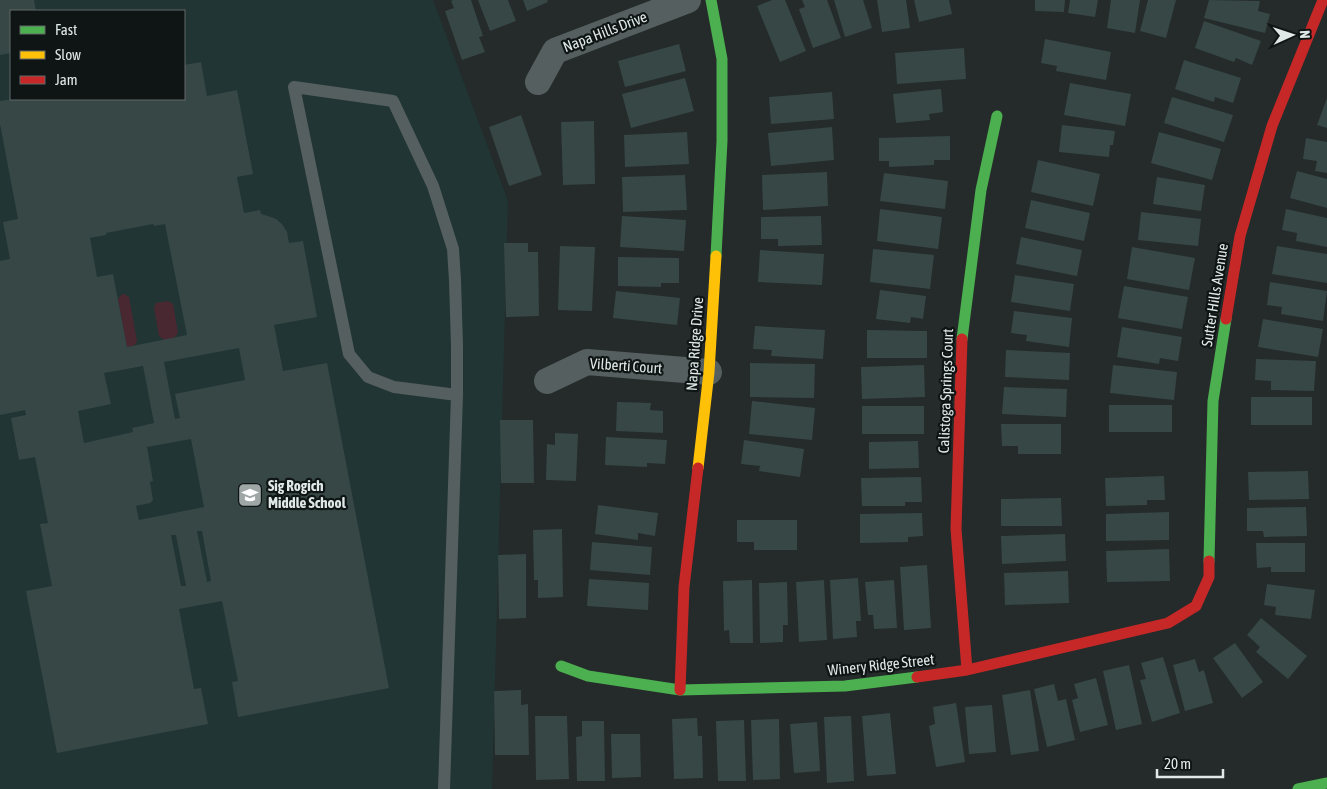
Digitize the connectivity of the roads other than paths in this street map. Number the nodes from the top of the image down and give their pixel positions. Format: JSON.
{"nodes":[{"id":1,"x":688,"y":0,"type":"edge"},
{"id":2,"x":711,"y":0,"type":"edge"},
{"id":3,"x":1323,"y":3,"type":"edge"},
{"id":4,"x":538,"y":82,"type":"dead end"},
{"id":5,"x":997,"y":116,"type":"dead end"},
{"id":6,"x":709,"y":372,"type":"junction"},
{"id":7,"x":547,"y":381,"type":"dead end"},
{"id":8,"x":457,"y":395,"type":"junction"},
{"id":9,"x":1196,"y":606,"type":"joint"},
{"id":10,"x":561,"y":666,"type":"dead end"},
{"id":11,"x":967,"y":670,"type":"junction"},
{"id":12,"x":680,"y":690,"type":"junction"},
{"id":13,"x":1327,"y":783,"type":"edge"},
{"id":14,"x":444,"y":789,"type":"edge"},
{"id":15,"x":1298,"y":789,"type":"edge"}],
"edges":[{"from":1,"to":4,"type":"street","name":"Napa Hills Drive"},
{"from":2,"to":6,"type":"street","name":"Napa Ridge Drive"},
{"from":3,"to":9,"type":"street","name":"Sutter Hills Avenue"},
{"from":5,"to":11,"type":"street","name":"Calistoga Springs Court"},
{"from":6,"to":7,"type":"street","name":"Vilberti Court"},
{"from":6,"to":12,"type":"street","name":"Napa Ridge Drive"},
{"from":8,"to":8,"type":"lane"},
{"from":8,"to":14,"type":"lane"},
{"from":9,"to":11,"type":"street","name":"Winery Ridge Street"},
{"from":10,"to":12,"type":"street","name":"Winery Ridge Street"},
{"from":11,"to":12,"type":"street","name":"Winery Ridge Street"},
{"from":13,"to":15,"type":"street"}]}
